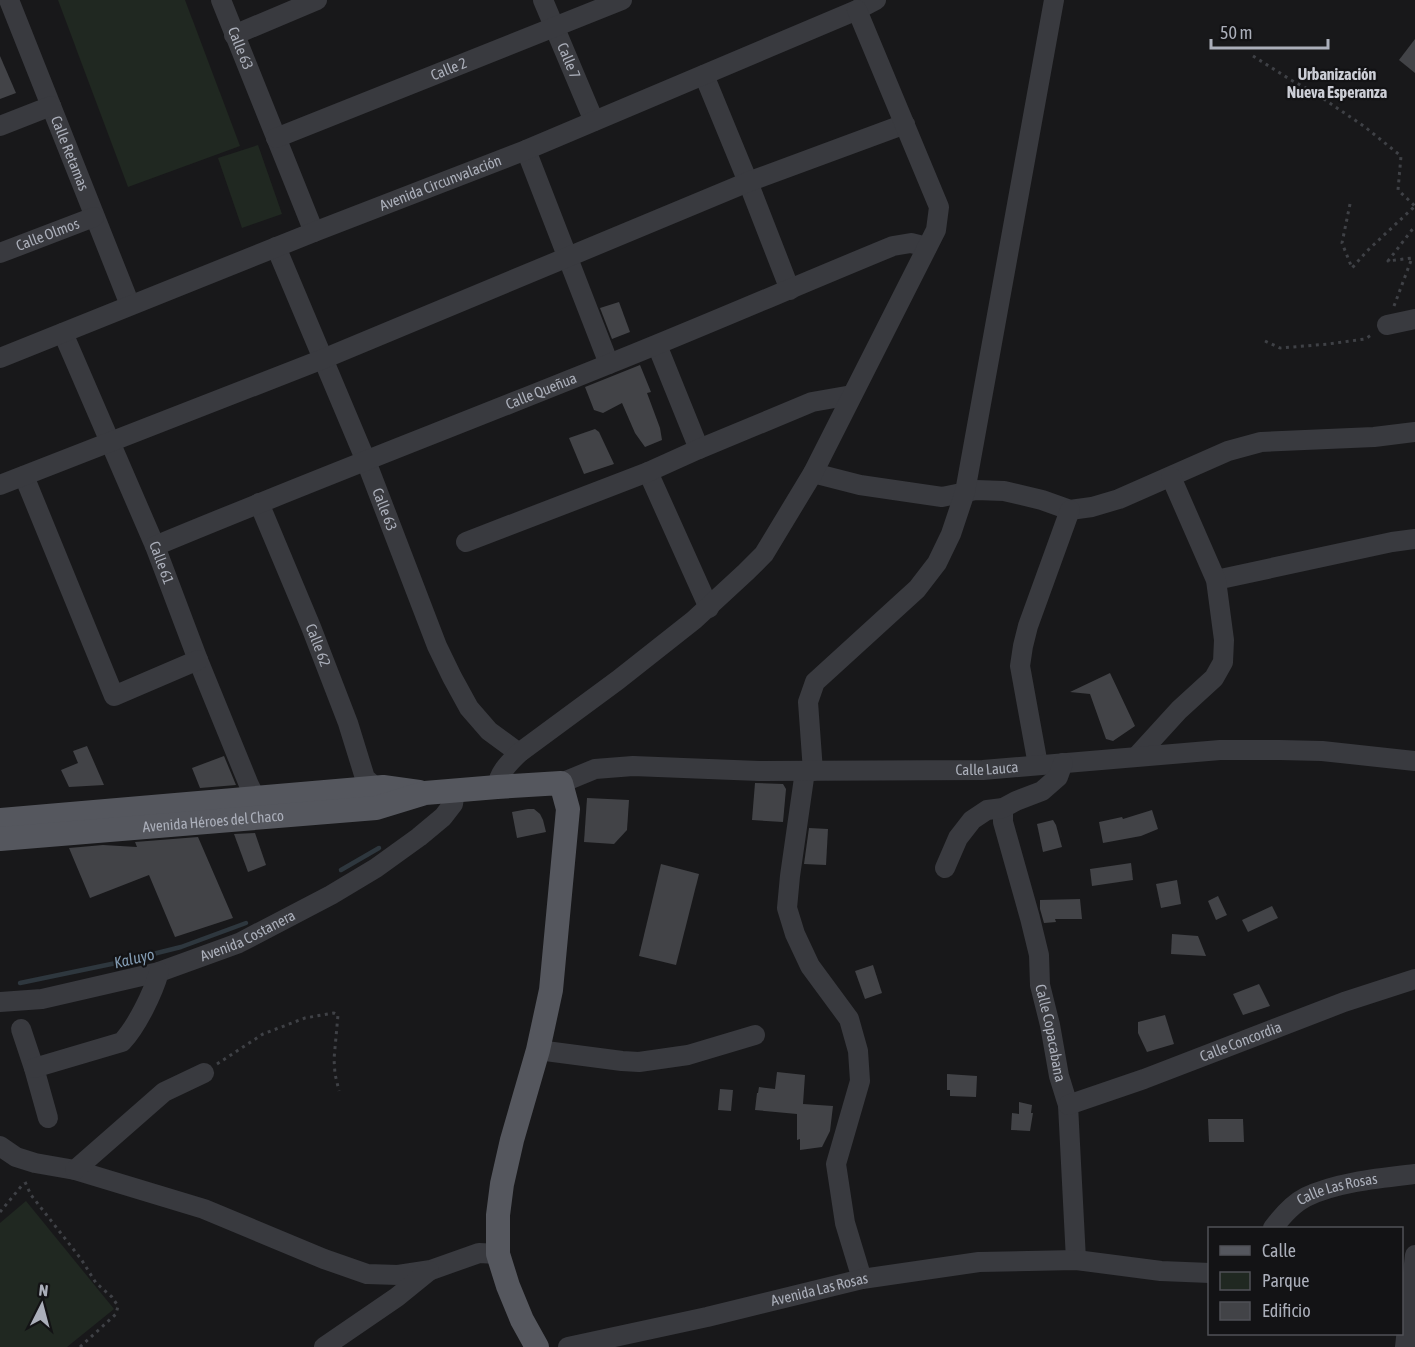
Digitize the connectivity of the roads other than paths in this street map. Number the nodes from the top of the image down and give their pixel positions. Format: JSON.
{"nodes":[{"id":1,"x":9,"y":0,"type":"edge"},
{"id":2,"x":221,"y":0,"type":"edge"},
{"id":3,"x":317,"y":0,"type":"edge"},
{"id":4,"x":543,"y":0,"type":"edge"},
{"id":5,"x":622,"y":0,"type":"edge"},
{"id":6,"x":876,"y":0,"type":"edge"},
{"id":7,"x":1054,"y":0,"type":"edge"},
{"id":8,"x":858,"y":10,"type":"junction"},
{"id":9,"x":8,"y":24,"type":"edge"},
{"id":10,"x":553,"y":26,"type":"junction"},
{"id":11,"x":234,"y":35,"type":"junction"},
{"id":12,"x":704,"y":75,"type":"junction"},
{"id":13,"x":51,"y":106,"type":"junction"},
{"id":14,"x":594,"y":121,"type":"junction"},
{"id":15,"x":904,"y":124,"type":"junction"},
{"id":16,"x":0,"y":126,"type":"edge"},
{"id":17,"x":276,"y":138,"type":"junction"},
{"id":18,"x":526,"y":150,"type":"junction"},
{"id":19,"x":748,"y":182,"type":"junction"},
{"id":20,"x":94,"y":217,"type":"junction"},
{"id":21,"x":314,"y":232,"type":"junction"},
{"id":22,"x":276,"y":247,"type":"junction"},
{"id":23,"x":927,"y":247,"type":"junction"},
{"id":24,"x":0,"y":253,"type":"edge"},
{"id":25,"x":568,"y":258,"type":"junction"},
{"id":26,"x":790,"y":290,"type":"junction"},
{"id":27,"x":130,"y":306,"type":"junction"},
{"id":28,"x":1415,"y":319,"type":"edge"},
{"id":29,"x":1387,"y":325,"type":"road end"},
{"id":30,"x":63,"y":333,"type":"junction"},
{"id":31,"x":657,"y":345,"type":"junction"},
{"id":32,"x":0,"y":358,"type":"edge"},
{"id":33,"x":323,"y":359,"type":"junction"},
{"id":34,"x":609,"y":364,"type":"junction"},
{"id":35,"x":852,"y":395,"type":"junction"},
{"id":36,"x":1415,"y":432,"type":"edge"},
{"id":37,"x":111,"y":442,"type":"junction"},
{"id":38,"x":699,"y":448,"type":"junction"},
{"id":39,"x":366,"y":461,"type":"junction"},
{"id":40,"x":648,"y":472,"type":"junction"},
{"id":41,"x":813,"y":473,"type":"junction"},
{"id":42,"x":24,"y":476,"type":"junction"},
{"id":43,"x":1171,"y":477,"type":"junction"},
{"id":44,"x":0,"y":485,"type":"edge"},
{"id":45,"x":965,"y":492,"type":"junction"},
{"id":46,"x":259,"y":502,"type":"junction"},
{"id":47,"x":1070,"y":510,"type":"junction"},
{"id":48,"x":1415,"y":538,"type":"edge"},
{"id":49,"x":466,"y":542,"type":"dead end"},
{"id":50,"x":155,"y":546,"type":"junction"},
{"id":51,"x":1216,"y":580,"type":"junction"},
{"id":52,"x":709,"y":608,"type":"junction"},
{"id":53,"x":198,"y":660,"type":"junction"},
{"id":54,"x":519,"y":753,"type":"junction"},
{"id":55,"x":1137,"y":756,"type":"junction"},
{"id":56,"x":1415,"y":762,"type":"edge"},
{"id":57,"x":1063,"y":763,"type":"junction"},
{"id":58,"x":1038,"y":765,"type":"junction"},
{"id":59,"x":809,"y":771,"type":"junction"},
{"id":60,"x":561,"y":783,"type":"junction"},
{"id":61,"x":497,"y":787,"type":"junction"},
{"id":62,"x":455,"y":791,"type":"junction"},
{"id":63,"x":375,"y":798,"type":"junction"},
{"id":64,"x":256,"y":808,"type":"junction"},
{"id":65,"x":1003,"y":808,"type":"junction"},
{"id":66,"x":0,"y":820,"type":"edge"},
{"id":67,"x":0,"y":839,"type":"edge"},
{"id":68,"x":945,"y":868,"type":"dead end"},
{"id":69,"x":159,"y":972,"type":"junction"},
{"id":70,"x":1415,"y":979,"type":"edge"},
{"id":71,"x":0,"y":1002,"type":"edge"},
{"id":72,"x":21,"y":1029,"type":"dead end"},
{"id":73,"x":754,"y":1035,"type":"dead end"},
{"id":74,"x":538,"y":1050,"type":"junction"},
{"id":75,"x":34,"y":1068,"type":"junction"},
{"id":76,"x":204,"y":1073,"type":"road end"},
{"id":77,"x":1068,"y":1105,"type":"junction"},
{"id":78,"x":48,"y":1118,"type":"dead end"},
{"id":79,"x":0,"y":1146,"type":"edge"},
{"id":80,"x":75,"y":1170,"type":"junction"},
{"id":81,"x":1415,"y":1174,"type":"edge"},
{"id":82,"x":1274,"y":1227,"type":"edge"},
{"id":83,"x":498,"y":1254,"type":"junction"},
{"id":84,"x":1415,"y":1255,"type":"edge"},
{"id":85,"x":1076,"y":1260,"type":"junction"},
{"id":86,"x":431,"y":1270,"type":"junction"},
{"id":87,"x":1208,"y":1274,"type":"edge"},
{"id":88,"x":862,"y":1279,"type":"junction"},
{"id":89,"x":324,"y":1347,"type":"edge"},
{"id":90,"x":537,"y":1347,"type":"edge"},
{"id":91,"x":568,"y":1347,"type":"edge"},
{"id":92,"x":1405,"y":1347,"type":"edge"}],
"edges":[{"from":1,"to":9,"type":"street","name":"Calle Retamas"},
{"from":2,"to":11,"type":"street","name":"Calle 63"},
{"from":3,"to":11,"type":"street"},
{"from":4,"to":10,"type":"street","name":"Calle 7"},
{"from":5,"to":10,"type":"street","name":"Calle 2"},
{"from":6,"to":8,"type":"street","name":"Avenida Circunvalación"},
{"from":7,"to":45,"type":"street"},
{"from":8,"to":12,"type":"street","name":"Avenida Circunvalación"},
{"from":8,"to":15,"type":"street"},
{"from":9,"to":13,"type":"street","name":"Calle Retamas"},
{"from":10,"to":14,"type":"street","name":"Calle 7"},
{"from":10,"to":17,"type":"street","name":"Calle 2"},
{"from":11,"to":17,"type":"street","name":"Calle 63"},
{"from":12,"to":14,"type":"street","name":"Avenida Circunvalación"},
{"from":12,"to":19,"type":"street"},
{"from":13,"to":16,"type":"street"},
{"from":13,"to":20,"type":"street","name":"Calle Retamas"},
{"from":14,"to":18,"type":"street","name":"Avenida Circunvalación"},
{"from":15,"to":19,"type":"street"},
{"from":15,"to":23,"type":"street"},
{"from":17,"to":21,"type":"street","name":"Calle 63"},
{"from":18,"to":21,"type":"street","name":"Avenida Circunvalación"},
{"from":18,"to":25,"type":"street"},
{"from":19,"to":25,"type":"street"},
{"from":19,"to":26,"type":"street"},
{"from":20,"to":24,"type":"street","name":"Calle Olmos"},
{"from":20,"to":27,"type":"street","name":"Calle Retamas"},
{"from":21,"to":22,"type":"street","name":"Avenida Circunvalación"},
{"from":22,"to":27,"type":"street","name":"Avenida Circunvalación"},
{"from":22,"to":33,"type":"street","name":"Calle 63"},
{"from":23,"to":26,"type":"street","name":"Calle Queñua"},
{"from":23,"to":35,"type":"street"},
{"from":25,"to":33,"type":"street"},
{"from":25,"to":34,"type":"street"},
{"from":26,"to":31,"type":"street","name":"Calle Queñua"},
{"from":27,"to":30,"type":"street","name":"Avenida Circunvalación"},
{"from":28,"to":29,"type":"street"},
{"from":30,"to":32,"type":"street","name":"Avenida Circunvalación"},
{"from":30,"to":37,"type":"street","name":"Calle 61"},
{"from":31,"to":34,"type":"street","name":"Calle Queñua"},
{"from":31,"to":38,"type":"street"},
{"from":33,"to":37,"type":"street"},
{"from":33,"to":39,"type":"street","name":"Calle 63"},
{"from":34,"to":39,"type":"street","name":"Calle Queñua"},
{"from":35,"to":38,"type":"street"},
{"from":35,"to":41,"type":"street"},
{"from":36,"to":43,"type":"street"},
{"from":37,"to":42,"type":"street"},
{"from":37,"to":50,"type":"street","name":"Calle 61"},
{"from":38,"to":40,"type":"street"},
{"from":39,"to":46,"type":"street","name":"Calle Queñua"},
{"from":39,"to":54,"type":"street","name":"Calle 63"},
{"from":40,"to":49,"type":"street"},
{"from":40,"to":52,"type":"street"},
{"from":41,"to":45,"type":"street"},
{"from":41,"to":52,"type":"street"},
{"from":42,"to":44,"type":"street"},
{"from":42,"to":53,"type":"street"},
{"from":43,"to":47,"type":"street"},
{"from":43,"to":51,"type":"street"},
{"from":45,"to":47,"type":"street"},
{"from":45,"to":59,"type":"street"},
{"from":46,"to":50,"type":"street","name":"Calle Queñua"},
{"from":46,"to":63,"type":"street","name":"Calle 62"},
{"from":47,"to":58,"type":"street"},
{"from":48,"to":51,"type":"street"},
{"from":50,"to":53,"type":"street","name":"Calle 61"},
{"from":51,"to":55,"type":"street"},
{"from":52,"to":54,"type":"street"},
{"from":53,"to":64,"type":"street","name":"Calle 61"},
{"from":54,"to":61,"type":"street"},
{"from":55,"to":56,"type":"street","name":"Calle Lauca"},
{"from":55,"to":57,"type":"street","name":"Calle Lauca"},
{"from":57,"to":58,"type":"street","name":"Calle Lauca"},
{"from":57,"to":65,"type":"street"},
{"from":58,"to":59,"type":"street","name":"Calle Lauca"},
{"from":59,"to":60,"type":"street","name":"Calle Lauca"},
{"from":59,"to":88,"type":"street"},
{"from":60,"to":61,"type":"main road","name":"Avenida Héroes del Chaco"},
{"from":60,"to":74,"type":"main road"},
{"from":61,"to":62,"type":"main road","name":"Avenida Héroes del Chaco"},
{"from":62,"to":63,"type":"main road","name":"Avenida Héroes del Chaco"},
{"from":62,"to":69,"type":"street","name":"Avenida Costanera"},
{"from":63,"to":64,"type":"main road","name":"Avenida Héroes del Chaco"},
{"from":64,"to":66,"type":"main road","name":"Avenida Héroes del Chaco"},
{"from":64,"to":67,"type":"main road","name":"Avenida Héroes del Chaco"},
{"from":65,"to":68,"type":"street"},
{"from":65,"to":77,"type":"street","name":"Calle Copacabana"},
{"from":69,"to":71,"type":"street","name":"Avenida Costanera"},
{"from":69,"to":75,"type":"street"},
{"from":70,"to":77,"type":"street","name":"Calle Concordia"},
{"from":72,"to":75,"type":"street"},
{"from":73,"to":74,"type":"street"},
{"from":74,"to":83,"type":"main road"},
{"from":75,"to":78,"type":"street"},
{"from":76,"to":80,"type":"street"},
{"from":77,"to":85,"type":"street","name":"Calle Copacabana"},
{"from":79,"to":80,"type":"street"},
{"from":80,"to":86,"type":"street"},
{"from":81,"to":82,"type":"street","name":"Calle Las Rosas"},
{"from":83,"to":86,"type":"street"},
{"from":83,"to":90,"type":"main road"},
{"from":84,"to":92,"type":"street"},
{"from":85,"to":87,"type":"street"},
{"from":85,"to":88,"type":"street","name":"Avenida Las Rosas"},
{"from":86,"to":89,"type":"street"},
{"from":88,"to":91,"type":"street","name":"Avenida Las Rosas"}]}
